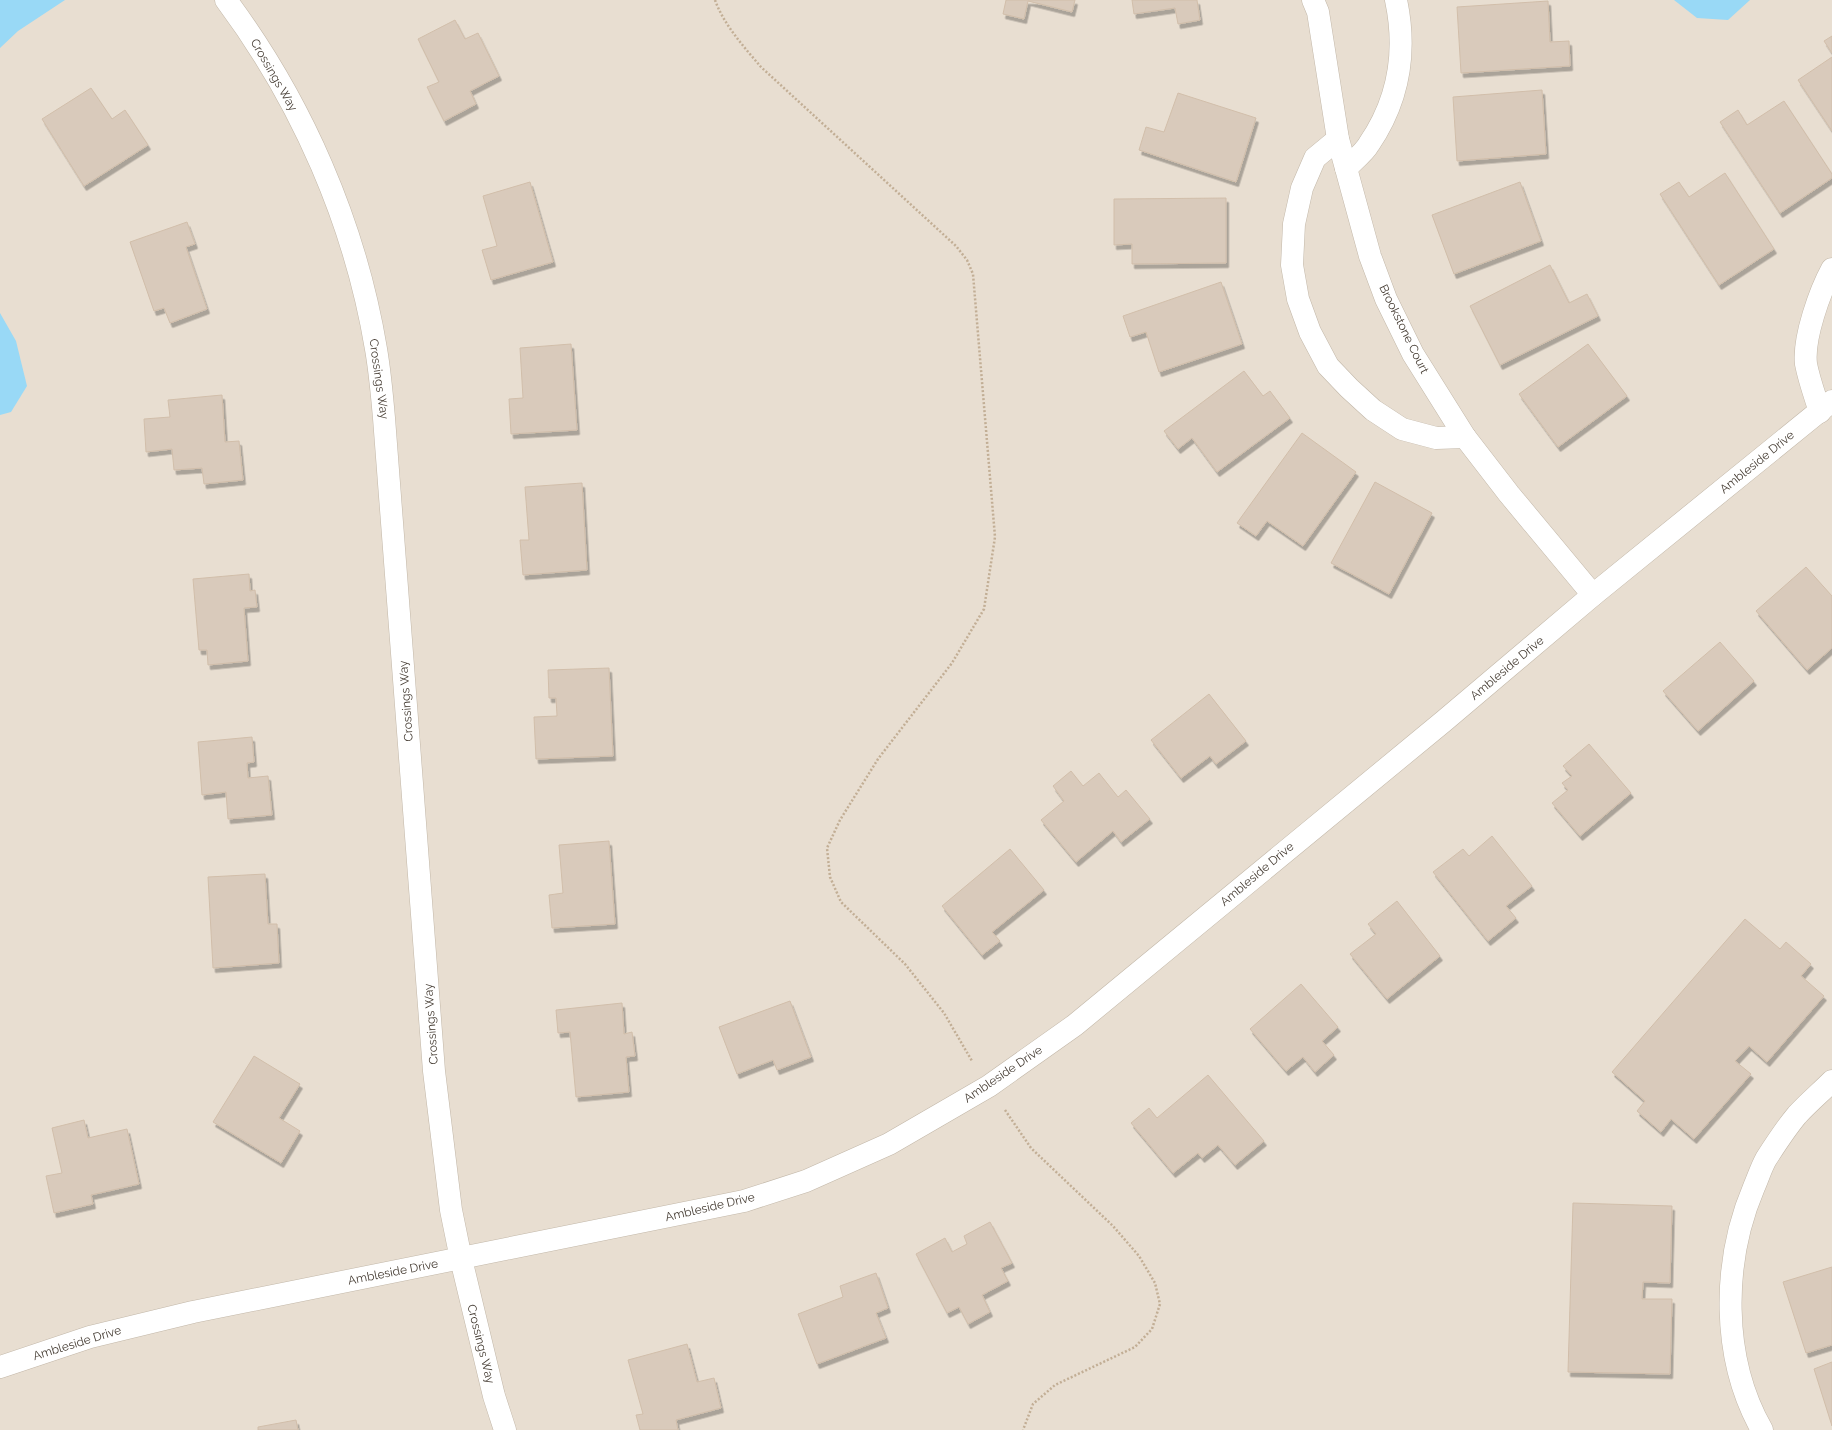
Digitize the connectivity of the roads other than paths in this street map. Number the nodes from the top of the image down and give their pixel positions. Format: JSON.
{"nodes":[{"id":1,"x":226,"y":0,"type":"edge"},
{"id":2,"x":1313,"y":0,"type":"edge"},
{"id":3,"x":1396,"y":0,"type":"edge"},
{"id":4,"x":1338,"y":139,"type":"junction"},
{"id":5,"x":1346,"y":168,"type":"junction"},
{"id":6,"x":1832,"y":268,"type":"edge"},
{"id":7,"x":1826,"y":406,"type":"edge"},
{"id":8,"x":1465,"y":437,"type":"junction"},
{"id":9,"x":1593,"y":595,"type":"junction"},
{"id":10,"x":1832,"y":1081,"type":"edge"},
{"id":11,"x":461,"y":1259,"type":"junction"},
{"id":12,"x":0,"y":1367,"type":"edge"},
{"id":13,"x":505,"y":1430,"type":"edge"},
{"id":14,"x":1762,"y":1430,"type":"edge"}],
"edges":[{"from":1,"to":11,"type":"street","name":"Crossings Way"},
{"from":2,"to":4,"type":"street","name":"Brookstone Court"},
{"from":3,"to":5,"type":"street"},
{"from":4,"to":5,"type":"street","name":"Brookstone Court"},
{"from":4,"to":8,"type":"street"},
{"from":5,"to":8,"type":"street","name":"Brookstone Court"},
{"from":6,"to":7,"type":"street","name":"Ambleside Drive"},
{"from":7,"to":9,"type":"street","name":"Ambleside Drive"},
{"from":8,"to":9,"type":"street","name":"Brookstone Court"},
{"from":9,"to":11,"type":"street","name":"Ambleside Drive"},
{"from":10,"to":14,"type":"street"},
{"from":11,"to":12,"type":"street","name":"Ambleside Drive"},
{"from":11,"to":13,"type":"street","name":"Crossings Way"}]}
